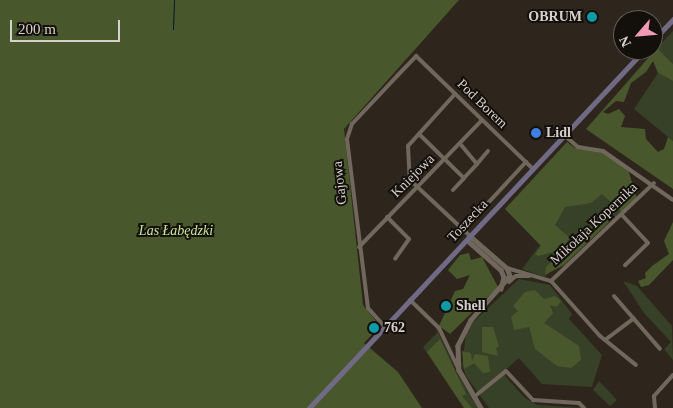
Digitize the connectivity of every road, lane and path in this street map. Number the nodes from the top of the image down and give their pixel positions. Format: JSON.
{"nodes":[{"id":1,"x":673,"y":19,"type":"edge"},
{"id":2,"x":663,"y":30,"type":"edge"},
{"id":3,"x":416,"y":56,"type":"joint"},
{"id":4,"x":635,"y":60,"type":"edge"},
{"id":5,"x":456,"y":94,"type":"junction"},
{"id":6,"x":482,"y":120,"type":"junction"},
{"id":7,"x":419,"y":134,"type":"junction"},
{"id":8,"x":564,"y":136,"type":"junction"},
{"id":9,"x":460,"y":144,"type":"junction"},
{"id":10,"x":488,"y":151,"type":"dead end"},
{"id":11,"x":446,"y":158,"type":"junction"},
{"id":12,"x":526,"y":162,"type":"junction"},
{"id":13,"x":477,"y":164,"type":"junction"},
{"id":14,"x":533,"y":168,"type":"junction"},
{"id":15,"x":464,"y":178,"type":"junction"},
{"id":16,"x":654,"y":183,"type":"junction"},
{"id":17,"x":417,"y":187,"type":"junction"},
{"id":18,"x":453,"y":190,"type":"dead end"},
{"id":19,"x":673,"y":200,"type":"edge"},
{"id":20,"x":622,"y":215,"type":"junction"},
{"id":21,"x":387,"y":217,"type":"junction"},
{"id":22,"x":463,"y":230,"type":"junction"},
{"id":23,"x":468,"y":238,"type":"junction"},
{"id":24,"x":359,"y":247,"type":"junction"},
{"id":25,"x":395,"y":259,"type":"dead end"},
{"id":26,"x":625,"y":265,"type":"dead end"},
{"id":27,"x":509,"y":274,"type":"junction"},
{"id":28,"x":550,"y":281,"type":"junction"},
{"id":29,"x":614,"y":296,"type":"dead end"},
{"id":30,"x":410,"y":300,"type":"junction"},
{"id":31,"x":634,"y":318,"type":"junction"},
{"id":32,"x":385,"y":327,"type":"junction"},
{"id":33,"x":605,"y":340,"type":"junction"},
{"id":34,"x":660,"y":349,"type":"dead end"},
{"id":35,"x":636,"y":365,"type":"dead end"},
{"id":36,"x":459,"y":370,"type":"junction"},
{"id":37,"x":673,"y":375,"type":"edge"},
{"id":38,"x":474,"y":397,"type":"junction"},
{"id":39,"x":309,"y":408,"type":"edge"},
{"id":40,"x":481,"y":408,"type":"edge"},
{"id":41,"x":584,"y":408,"type":"edge"},
{"id":42,"x":655,"y":408,"type":"edge"}],
"edges":[{"from":1,"to":2,"type":"main road"},
{"from":3,"to":5,"type":"street","name":"Pod Borem"},
{"from":3,"to":24,"type":"street","name":"Gajowa"},
{"from":4,"to":8,"type":"main road","name":"Toszecka"},
{"from":5,"to":6,"type":"street","name":"Pod Borem"},
{"from":5,"to":7,"type":"street"},
{"from":6,"to":9,"type":"street","name":"Kniejowa"},
{"from":6,"to":12,"type":"street","name":"Pod Borem"},
{"from":7,"to":11,"type":"street"},
{"from":7,"to":17,"type":"street"},
{"from":8,"to":14,"type":"main road","name":"Toszecka"},
{"from":8,"to":16,"type":"street"},
{"from":9,"to":11,"type":"street","name":"Kniejowa"},
{"from":9,"to":13,"type":"street"},
{"from":10,"to":13,"type":"street"},
{"from":11,"to":15,"type":"street"},
{"from":11,"to":17,"type":"street","name":"Kniejowa"},
{"from":12,"to":14,"type":"street","name":"Pod Borem"},
{"from":12,"to":22,"type":"street","name":"Toszecka"},
{"from":13,"to":15,"type":"street"},
{"from":14,"to":23,"type":"main road","name":"Toszecka"},
{"from":15,"to":18,"type":"street"},
{"from":16,"to":19,"type":"street"},
{"from":16,"to":20,"type":"street","name":"Mikołaja Kopernika"},
{"from":17,"to":21,"type":"street","name":"Kniejowa"},
{"from":17,"to":22,"type":"street"},
{"from":20,"to":26,"type":"street"},
{"from":20,"to":28,"type":"street","name":"Mikołaja Kopernika"},
{"from":21,"to":24,"type":"street","name":"Kniejowa"},
{"from":21,"to":25,"type":"street"},
{"from":22,"to":23,"type":"street"},
{"from":23,"to":27,"type":"street"},
{"from":23,"to":30,"type":"main road","name":"Toszecka"},
{"from":24,"to":32,"type":"street","name":"Gajowa"},
{"from":27,"to":28,"type":"street","name":"Mikołaja Kopernika"},
{"from":27,"to":36,"type":"street"},
{"from":28,"to":33,"type":"street","name":"Mikołaja Kopernika"},
{"from":29,"to":31,"type":"street"},
{"from":30,"to":32,"type":"main road","name":"Toszecka"},
{"from":30,"to":36,"type":"street"},
{"from":31,"to":33,"type":"street"},
{"from":31,"to":34,"type":"street"},
{"from":32,"to":39,"type":"main road","name":"Toszecka"},
{"from":33,"to":35,"type":"street","name":"Mikołaja Kopernika"},
{"from":36,"to":38,"type":"street"},
{"from":37,"to":42,"type":"street"},
{"from":38,"to":40,"type":"street"},
{"from":38,"to":41,"type":"street"}]}
